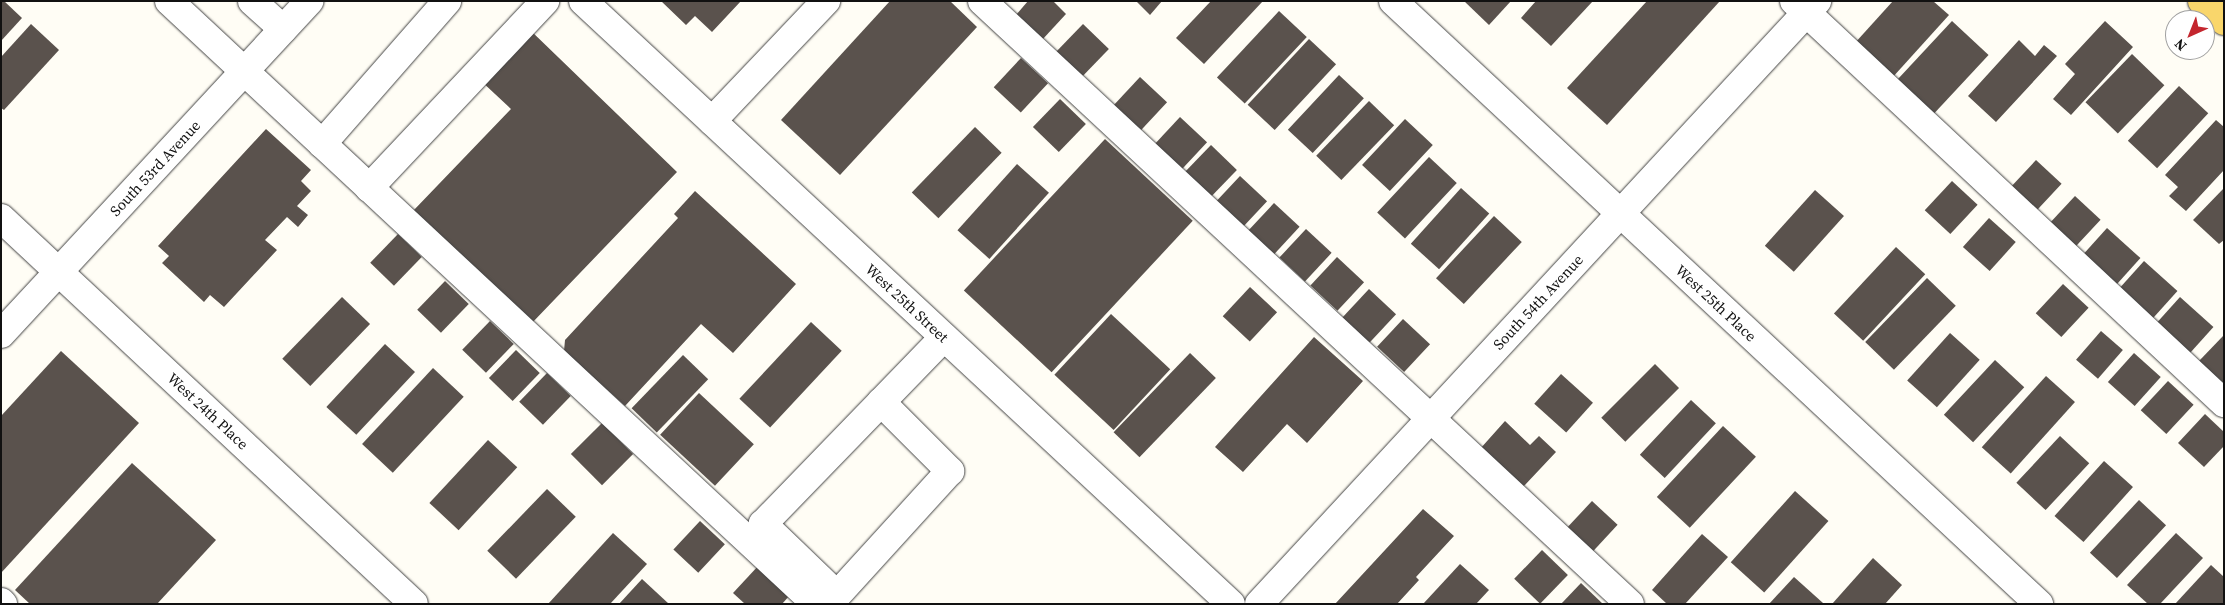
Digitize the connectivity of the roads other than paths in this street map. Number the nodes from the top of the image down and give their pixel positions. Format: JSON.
{"nodes":[{"id":1,"x":169,"y":1,"type":"edge"},
{"id":2,"x":252,"y":1,"type":"edge"},
{"id":3,"x":309,"y":1,"type":"edge"},
{"id":4,"x":447,"y":1,"type":"edge"},
{"id":5,"x":545,"y":1,"type":"edge"},
{"id":6,"x":582,"y":1,"type":"edge"},
{"id":7,"x":826,"y":1,"type":"edge"},
{"id":8,"x":982,"y":1,"type":"edge"},
{"id":9,"x":1393,"y":1,"type":"edge"},
{"id":10,"x":2202,"y":1,"type":"edge"},
{"id":11,"x":1806,"y":5,"type":"edge"},
{"id":12,"x":2224,"y":21,"type":"edge"},
{"id":13,"x":283,"y":29,"type":"junction"},
{"id":14,"x":244,"y":71,"type":"junction"},
{"id":15,"x":712,"y":122,"type":"junction"},
{"id":16,"x":322,"y":144,"type":"junction"},
{"id":17,"x":369,"y":188,"type":"junction"},
{"id":18,"x":1621,"y":214,"type":"junction"},
{"id":19,"x":1,"y":218,"type":"edge"},
{"id":20,"x":59,"y":272,"type":"junction"},
{"id":21,"x":1,"y":334,"type":"edge"},
{"id":22,"x":944,"y":337,"type":"junction"},
{"id":23,"x":881,"y":402,"type":"junction"},
{"id":24,"x":2224,"y":403,"type":"edge"},
{"id":25,"x":1431,"y":418,"type":"junction"},
{"id":26,"x":414,"y":604,"type":"edge"},
{"id":27,"x":816,"y":604,"type":"edge"},
{"id":28,"x":1231,"y":604,"type":"edge"},
{"id":29,"x":1259,"y":604,"type":"edge"},
{"id":30,"x":1630,"y":604,"type":"edge"},
{"id":31,"x":2039,"y":604,"type":"edge"}],
"edges":[{"from":1,"to":14,"type":"street"},
{"from":2,"to":13,"type":"street"},
{"from":3,"to":13,"type":"street","name":"South 53rd Avenue"},
{"from":4,"to":16,"type":"street"},
{"from":5,"to":17,"type":"street"},
{"from":6,"to":15,"type":"street","name":"West 25th Street"},
{"from":7,"to":15,"type":"street"},
{"from":8,"to":25,"type":"street"},
{"from":9,"to":18,"type":"street","name":"West 25th Place"},
{"from":10,"to":12,"type":"main road"},
{"from":11,"to":18,"type":"street","name":"South 54th Avenue"},
{"from":11,"to":24,"type":"street"},
{"from":13,"to":14,"type":"street","name":"South 53rd Avenue"},
{"from":14,"to":16,"type":"street"},
{"from":14,"to":20,"type":"street","name":"South 53rd Avenue"},
{"from":15,"to":22,"type":"street","name":"West 25th Street"},
{"from":16,"to":17,"type":"street"},
{"from":17,"to":27,"type":"street"},
{"from":18,"to":25,"type":"street","name":"South 54th Avenue"},
{"from":18,"to":31,"type":"street","name":"West 25th Place"},
{"from":19,"to":20,"type":"street","name":"West 24th Place"},
{"from":20,"to":21,"type":"street","name":"South 53rd Avenue"},
{"from":20,"to":26,"type":"street","name":"West 24th Place"},
{"from":22,"to":23,"type":"street"},
{"from":22,"to":28,"type":"street","name":"West 25th Street"},
{"from":23,"to":23,"type":"street"},
{"from":25,"to":29,"type":"street","name":"South 54th Avenue"},
{"from":25,"to":30,"type":"street"}]}
